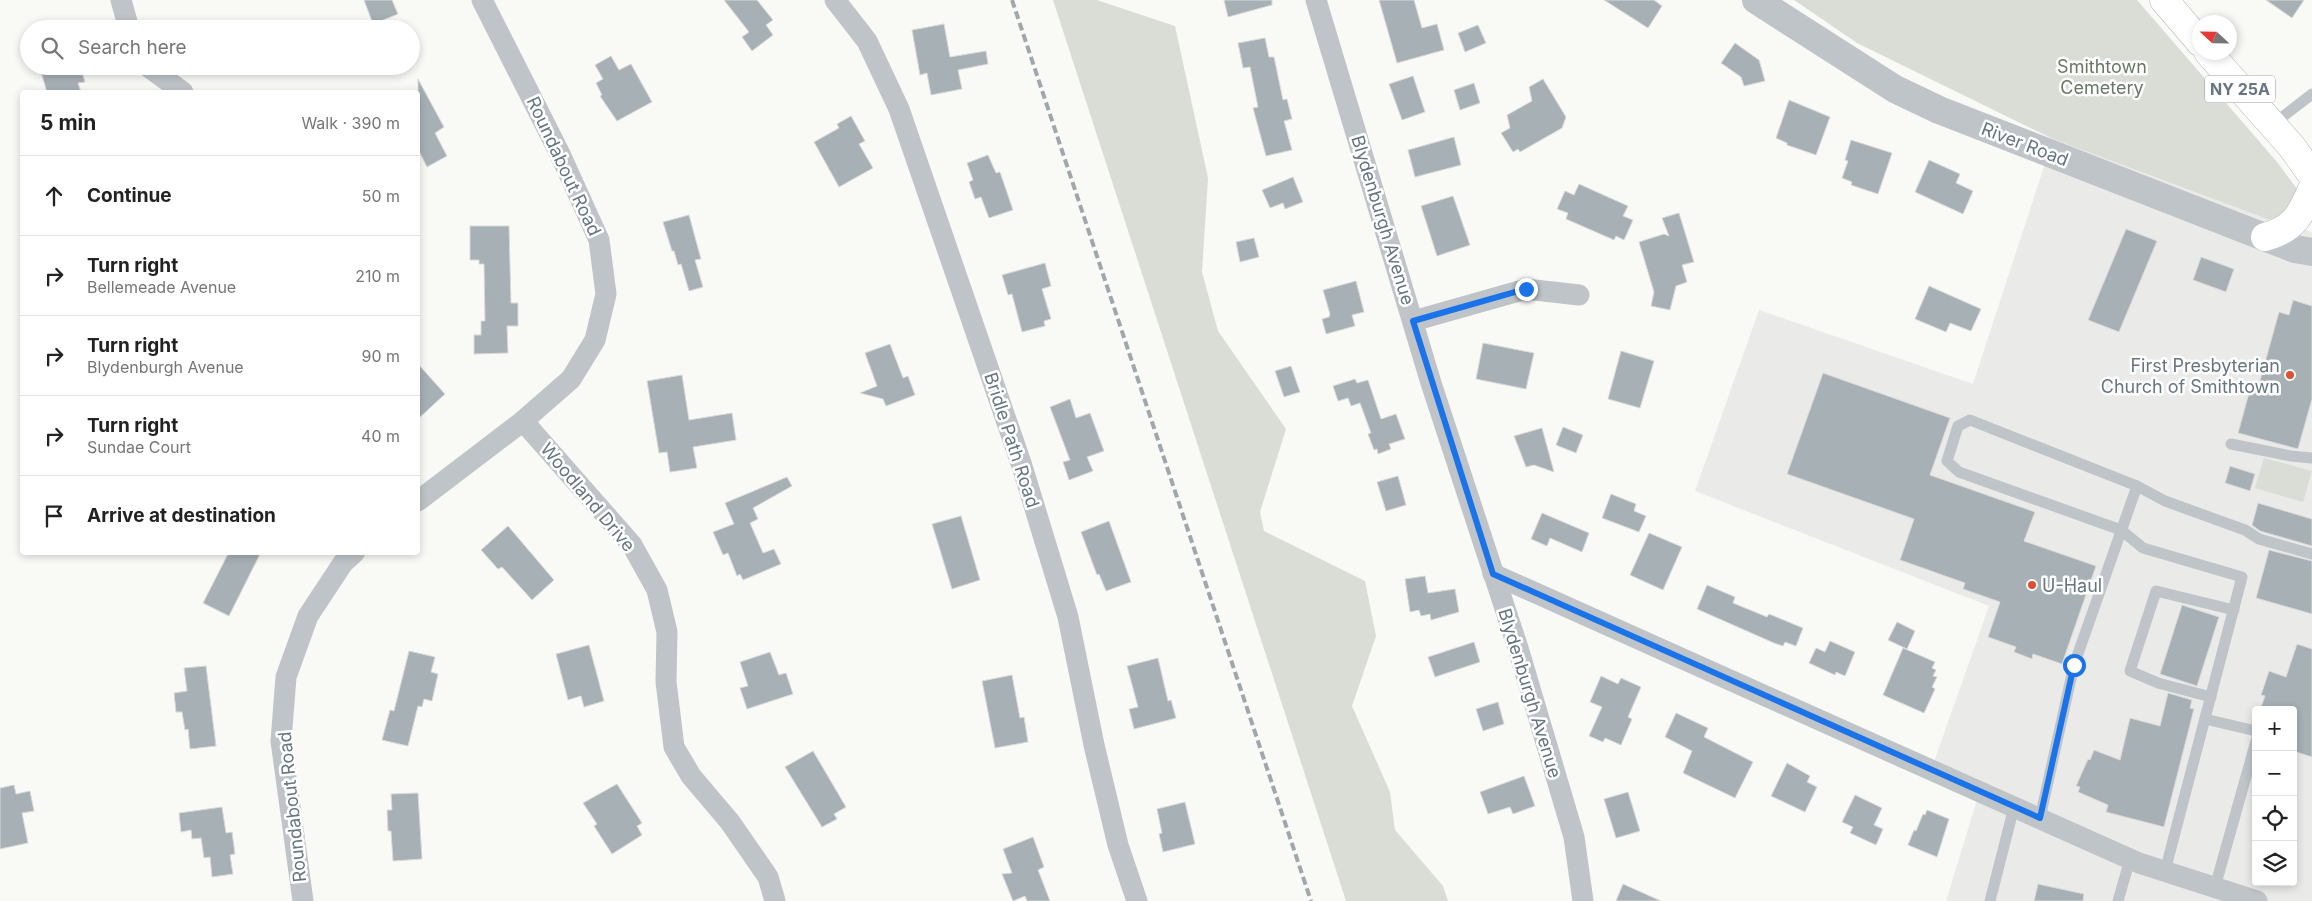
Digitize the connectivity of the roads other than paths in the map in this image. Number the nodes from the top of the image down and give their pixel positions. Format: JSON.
{"nodes":[{"id":1,"x":120,"y":0,"type":"edge"},
{"id":2,"x":482,"y":0,"type":"edge"},
{"id":3,"x":835,"y":0,"type":"edge"},
{"id":4,"x":1316,"y":0,"type":"edge"},
{"id":5,"x":1756,"y":0,"type":"edge"},
{"id":6,"x":2164,"y":0,"type":"edge"},
{"id":7,"x":126,"y":20,"type":"edge"},
{"id":8,"x":2192,"y":33,"type":"edge"},
{"id":9,"x":2215,"y":60,"type":"edge"},
{"id":10,"x":159,"y":75,"type":"edge"},
{"id":11,"x":180,"y":90,"type":"edge"},
{"id":12,"x":2312,"y":94,"type":"edge"},
{"id":13,"x":2272,"y":125,"type":"junction"},
{"id":14,"x":2312,"y":175,"type":"edge"},
{"id":15,"x":2312,"y":189,"type":"edge"},
{"id":16,"x":2266,"y":237,"type":"junction"},
{"id":17,"x":2312,"y":252,"type":"edge"},
{"id":18,"x":1579,"y":295,"type":"dead end"},
{"id":19,"x":1413,"y":321,"type":"junction"},
{"id":20,"x":523,"y":421,"type":"junction"},
{"id":21,"x":2231,"y":444,"type":"dead end"},
{"id":22,"x":2312,"y":458,"type":"edge"},
{"id":23,"x":2137,"y":486,"type":"junction"},
{"id":24,"x":420,"y":499,"type":"edge"},
{"id":25,"x":2122,"y":530,"type":"junction"},
{"id":26,"x":2312,"y":554,"type":"edge"},
{"id":27,"x":352,"y":555,"type":"edge"},
{"id":28,"x":1493,"y":574,"type":"junction"},
{"id":29,"x":2234,"y":610,"type":"junction"},
{"id":30,"x":2211,"y":697,"type":"junction"},
{"id":31,"x":2205,"y":719,"type":"junction"},
{"id":32,"x":2252,"y":731,"type":"edge"},
{"id":33,"x":2253,"y":751,"type":"edge"},
{"id":34,"x":2014,"y":807,"type":"junction"},
{"id":35,"x":2040,"y":818,"type":"junction"},
{"id":36,"x":2130,"y":858,"type":"junction"},
{"id":37,"x":2165,"y":872,"type":"junction"},
{"id":38,"x":2215,"y":887,"type":"junction"},
{"id":39,"x":303,"y":901,"type":"edge"},
{"id":40,"x":775,"y":901,"type":"edge"},
{"id":41,"x":1136,"y":901,"type":"edge"},
{"id":42,"x":1583,"y":901,"type":"edge"},
{"id":43,"x":1990,"y":901,"type":"edge"},
{"id":44,"x":2118,"y":901,"type":"edge"},
{"id":45,"x":2257,"y":901,"type":"edge"}],
"edges":[{"from":1,"to":7,"type":"street"},
{"from":2,"to":20,"type":"street","name":"Roundabout Road"},
{"from":3,"to":41,"type":"street","name":"Bridle Path Road"},
{"from":4,"to":19,"type":"street","name":"Blydenburgh Avenue"},
{"from":5,"to":16,"type":"street","name":"River Road"},
{"from":6,"to":8,"type":"main road"},
{"from":9,"to":13,"type":"main road","number":"NY 25A"},
{"from":10,"to":11,"type":"street"},
{"from":12,"to":13,"type":"lane"},
{"from":13,"to":14,"type":"main road","number":"NY 25A"},
{"from":15,"to":16,"type":"main road"},
{"from":16,"to":17,"type":"street","name":"River Road"},
{"from":18,"to":19,"type":"street"},
{"from":19,"to":28,"type":"street","name":"Blydenburgh Avenue"},
{"from":20,"to":24,"type":"street","name":"Roundabout Road"},
{"from":20,"to":40,"type":"street","name":"Woodland Drive"},
{"from":21,"to":22,"type":"lane"},
{"from":23,"to":25,"type":"lane"},
{"from":23,"to":25,"type":"lane"},
{"from":23,"to":26,"type":"lane"},
{"from":25,"to":29,"type":"lane"},
{"from":25,"to":35,"type":"lane"},
{"from":27,"to":39,"type":"street","name":"Roundabout Road"},
{"from":28,"to":34,"type":"street"},
{"from":28,"to":42,"type":"street","name":"Blydenburgh Avenue"},
{"from":29,"to":30,"type":"lane"},
{"from":29,"to":30,"type":"lane"},
{"from":30,"to":31,"type":"lane"},
{"from":31,"to":32,"type":"lane"},
{"from":31,"to":37,"type":"lane"},
{"from":33,"to":38,"type":"lane"},
{"from":34,"to":35,"type":"street"},
{"from":34,"to":43,"type":"lane"},
{"from":35,"to":36,"type":"street"},
{"from":36,"to":37,"type":"street"},
{"from":36,"to":44,"type":"lane"},
{"from":37,"to":38,"type":"street"},
{"from":38,"to":45,"type":"street"}]}
